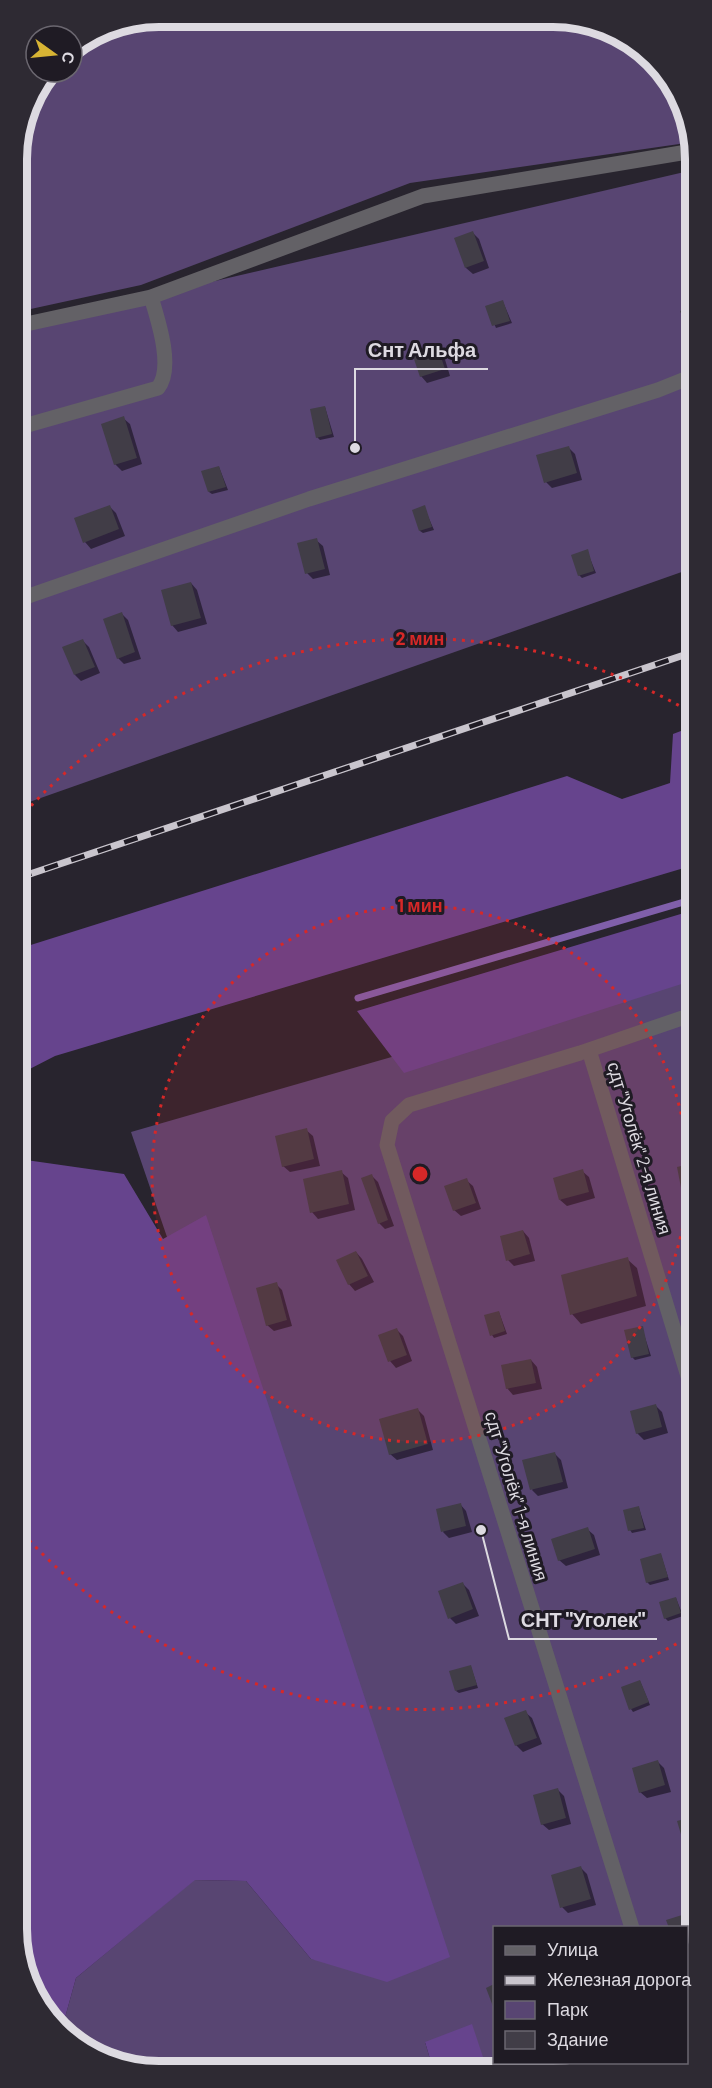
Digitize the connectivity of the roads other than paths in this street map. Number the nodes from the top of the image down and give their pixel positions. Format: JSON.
{"nodes":[{"id":1,"x":685,"y":152,"type":"edge"},
{"id":2,"x":152,"y":297,"type":"junction"},
{"id":3,"x":27,"y":324,"type":"edge"},
{"id":4,"x":685,"y":379,"type":"edge"},
{"id":5,"x":27,"y":425,"type":"edge"},
{"id":6,"x":27,"y":597,"type":"edge"},
{"id":7,"x":685,"y":1017,"type":"edge"},
{"id":8,"x":589,"y":1050,"type":"junction"},
{"id":9,"x":685,"y":1366,"type":"edge"},
{"id":10,"x":631,"y":1926,"type":"edge"}],
"edges":[{"from":1,"to":2,"type":"street"},
{"from":2,"to":3,"type":"street"},
{"from":2,"to":5,"type":"street"},
{"from":4,"to":6,"type":"street"},
{"from":7,"to":8,"type":"street"},
{"from":8,"to":9,"type":"street","name":"сдт \"Уголёк\" 2-я линия"},
{"from":8,"to":10,"type":"street","name":"сдт \"Уголёк\" 1-я линия"}]}
